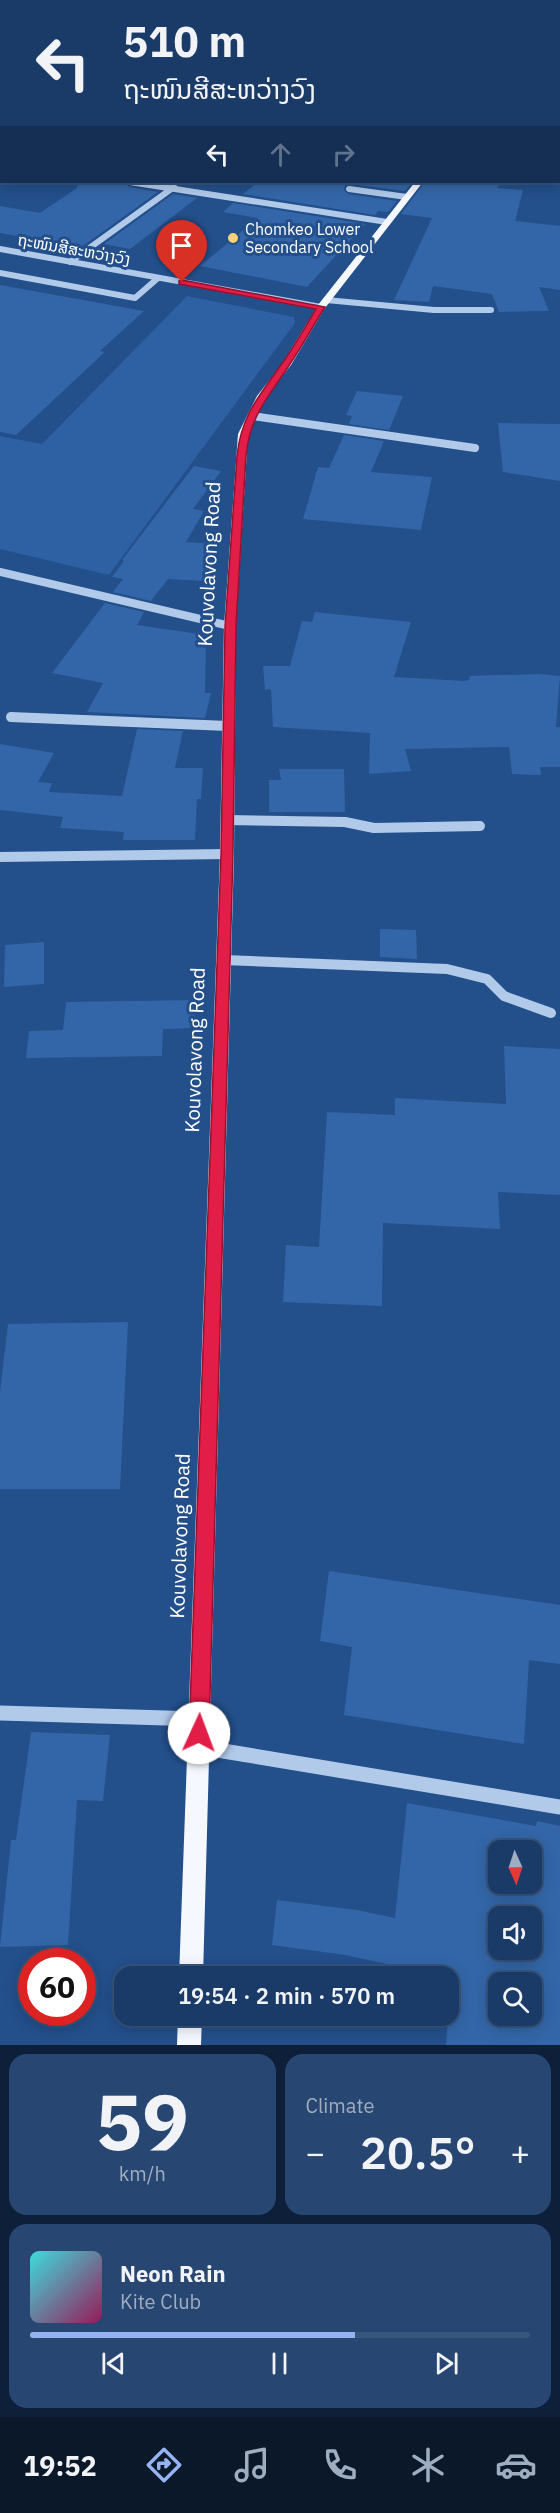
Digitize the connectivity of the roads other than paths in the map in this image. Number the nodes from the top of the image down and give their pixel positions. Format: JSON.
{"nodes":[{"id":1,"x":137,"y":183,"type":"edge"},
{"id":2,"x":418,"y":183,"type":"edge"},
{"id":3,"x":174,"y":188,"type":"junction"},
{"id":4,"x":349,"y":189,"type":"dead end"},
{"id":5,"x":407,"y":197,"type":"junction"},
{"id":6,"x":387,"y":222,"type":"junction"},
{"id":7,"x":0,"y":249,"type":"edge"},
{"id":8,"x":70,"y":262,"type":"junction"},
{"id":9,"x":0,"y":273,"type":"edge"},
{"id":10,"x":158,"y":278,"type":"junction"},
{"id":11,"x":324,"y":304,"type":"junction"},
{"id":12,"x":491,"y":310,"type":"dead end"},
{"id":13,"x":252,"y":416,"type":"junction"},
{"id":14,"x":475,"y":448,"type":"dead end"},
{"id":15,"x":0,"y":572,"type":"edge"},
{"id":16,"x":230,"y":626,"type":"junction"},
{"id":17,"x":11,"y":717,"type":"dead end"},
{"id":18,"x":228,"y":726,"type":"junction"},
{"id":19,"x":227,"y":820,"type":"junction"},
{"id":20,"x":480,"y":826,"type":"dead end"},
{"id":21,"x":227,"y":854,"type":"junction"},
{"id":22,"x":0,"y":857,"type":"edge"},
{"id":23,"x":224,"y":960,"type":"junction"},
{"id":24,"x":551,"y":1013,"type":"dead end"},
{"id":25,"x":0,"y":1713,"type":"edge"},
{"id":26,"x":200,"y":1719,"type":"junction"},
{"id":27,"x":199,"y":1747,"type":"junction"},
{"id":28,"x":560,"y":1808,"type":"edge"},
{"id":29,"x":191,"y":1966,"type":"edge"},
{"id":30,"x":190,"y":2026,"type":"edge"},
{"id":31,"x":189,"y":2045,"type":"edge"}],
"edges":[{"from":1,"to":3,"type":"street"},
{"from":2,"to":5,"type":"main road","name":"Kouvolavong Road"},
{"from":3,"to":6,"type":"street"},
{"from":3,"to":8,"type":"street"},
{"from":4,"to":5,"type":"street"},
{"from":5,"to":6,"type":"main road","name":"Kouvolavong Road"},
{"from":6,"to":11,"type":"main road","name":"Kouvolavong Road"},
{"from":7,"to":8,"type":"street","name":"ຖະໜົນສີສະຫວ່າງວົງ"},
{"from":8,"to":10,"type":"street","name":"ຖະໜົນສີສະຫວ່າງວົງ"},
{"from":9,"to":10,"type":"street"},
{"from":10,"to":11,"type":"street","name":"ຖະໜົນສີສະຫວ່າງວົງ"},
{"from":11,"to":12,"type":"street","name":"ຖະໜົນສີສະຫວ່າງວົງ"},
{"from":11,"to":13,"type":"main road","name":"Kouvolavong Road"},
{"from":13,"to":14,"type":"street"},
{"from":13,"to":16,"type":"main road","name":"Kouvolavong Road"},
{"from":15,"to":16,"type":"street"},
{"from":16,"to":18,"type":"main road","name":"Kouvolavong Road"},
{"from":17,"to":18,"type":"street"},
{"from":18,"to":19,"type":"main road","name":"Kouvolavong Road"},
{"from":19,"to":20,"type":"street"},
{"from":19,"to":21,"type":"main road","name":"Kouvolavong Road"},
{"from":21,"to":22,"type":"street"},
{"from":21,"to":23,"type":"main road","name":"Kouvolavong Road"},
{"from":23,"to":24,"type":"street"},
{"from":23,"to":26,"type":"main road","name":"Kouvolavong Road"},
{"from":25,"to":26,"type":"street"},
{"from":26,"to":27,"type":"main road","name":"Kouvolavong Road"},
{"from":27,"to":28,"type":"street"},
{"from":27,"to":29,"type":"main road","name":"Kouvolavong Road"},
{"from":30,"to":31,"type":"main road"}]}
